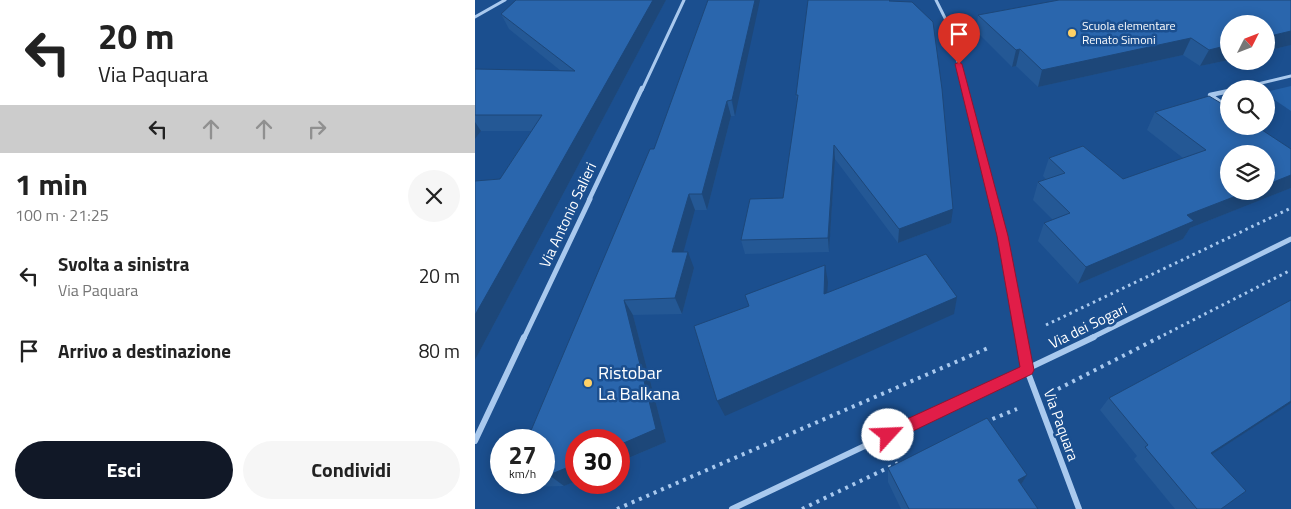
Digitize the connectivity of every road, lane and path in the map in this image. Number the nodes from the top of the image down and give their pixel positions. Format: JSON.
{"nodes":[{"id":1,"x":505,"y":0,"type":"edge"},
{"id":2,"x":684,"y":0,"type":"edge"},
{"id":3,"x":936,"y":0,"type":"edge"},
{"id":4,"x":475,"y":17,"type":"edge"},
{"id":5,"x":1291,"y":76,"type":"edge"},
{"id":6,"x":1274,"y":80,"type":"edge"},
{"id":7,"x":1220,"y":93,"type":"edge"},
{"id":8,"x":1220,"y":102,"type":"edge"},
{"id":9,"x":1291,"y":208,"type":"edge"},
{"id":10,"x":1291,"y":239,"type":"edge"},
{"id":11,"x":1291,"y":270,"type":"edge"},
{"id":12,"x":1047,"y":325,"type":"dead end"},
{"id":13,"x":988,"y":348,"type":"dead end"},
{"id":14,"x":1027,"y":370,"type":"junction"},
{"id":15,"x":1063,"y":386,"type":"dead end"},
{"id":16,"x":475,"y":441,"type":"edge"},
{"id":17,"x":900,"y":463,"type":"edge"},
{"id":18,"x":617,"y":509,"type":"edge"},
{"id":19,"x":732,"y":509,"type":"edge"},
{"id":20,"x":802,"y":509,"type":"edge"},
{"id":21,"x":1079,"y":509,"type":"edge"}],
"edges":[{"from":1,"to":4,"type":"street"},
{"from":2,"to":16,"type":"street","name":"Via Antonio Salieri"},
{"from":3,"to":14,"type":"street","name":"Via Paquara"},
{"from":5,"to":6,"type":"street"},
{"from":7,"to":8,"type":"street"},
{"from":9,"to":12,"type":"path"},
{"from":10,"to":14,"type":"street","name":"Via dei Sogari"},
{"from":11,"to":15,"type":"path"},
{"from":13,"to":18,"type":"path"},
{"from":14,"to":19,"type":"street","name":"Via dei Sogari"},
{"from":14,"to":21,"type":"street","name":"Via Paquara"},
{"from":17,"to":20,"type":"path"}]}
